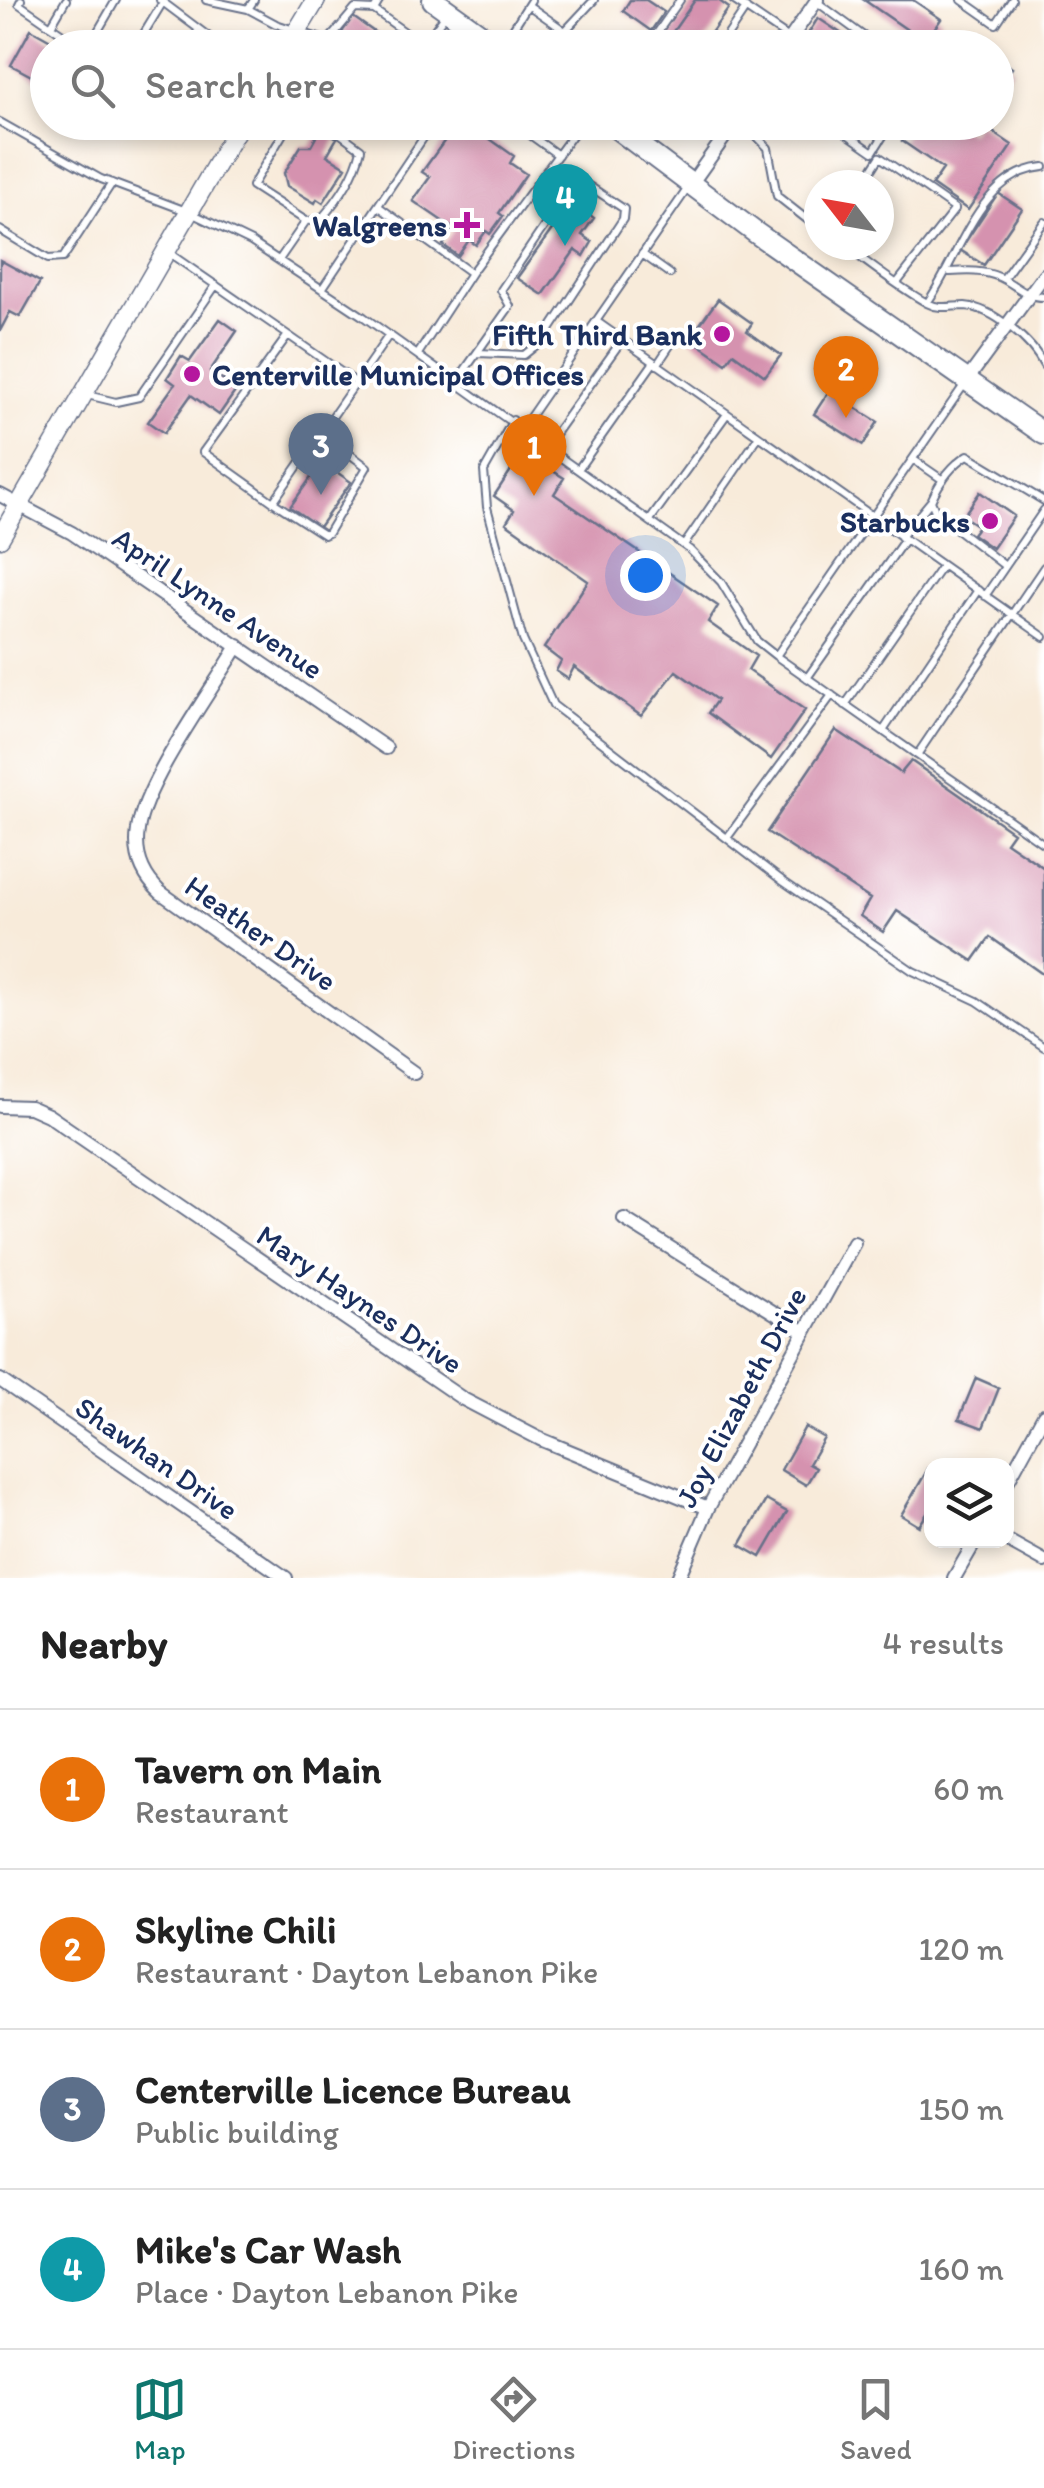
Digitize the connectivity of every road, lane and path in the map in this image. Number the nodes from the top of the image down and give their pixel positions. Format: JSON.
{"nodes":[{"id":1,"x":21,"y":0,"type":"edge"},
{"id":2,"x":66,"y":0,"type":"edge"},
{"id":3,"x":116,"y":0,"type":"edge"},
{"id":4,"x":206,"y":0,"type":"edge"},
{"id":5,"x":254,"y":0,"type":"edge"},
{"id":6,"x":316,"y":0,"type":"edge"},
{"id":7,"x":380,"y":0,"type":"edge"},
{"id":8,"x":594,"y":0,"type":"edge"},
{"id":9,"x":680,"y":0,"type":"edge"},
{"id":10,"x":734,"y":0,"type":"edge"},
{"id":11,"x":962,"y":0,"type":"edge"},
{"id":12,"x":1012,"y":0,"type":"edge"},
{"id":13,"x":161,"y":1,"type":"edge"},
{"id":14,"x":816,"y":1,"type":"edge"},
{"id":15,"x":530,"y":2,"type":"edge"},
{"id":16,"x":444,"y":5,"type":"edge"},
{"id":17,"x":746,"y":8,"type":"junction"},
{"id":18,"x":248,"y":9,"type":"junction"},
{"id":19,"x":374,"y":10,"type":"junction"},
{"id":20,"x":52,"y":24,"type":"junction"},
{"id":21,"x":199,"y":29,"type":"edge"},
{"id":22,"x":298,"y":29,"type":"joint"},
{"id":23,"x":60,"y":30,"type":"edge"},
{"id":24,"x":97,"y":30,"type":"edge"},
{"id":25,"x":145,"y":30,"type":"edge"},
{"id":26,"x":338,"y":30,"type":"edge"},
{"id":27,"x":402,"y":30,"type":"edge"},
{"id":28,"x":431,"y":30,"type":"edge"},
{"id":29,"x":475,"y":30,"type":"edge"},
{"id":30,"x":506,"y":30,"type":"edge"},
{"id":31,"x":564,"y":30,"type":"edge"},
{"id":32,"x":566,"y":30,"type":"edge"},
{"id":33,"x":658,"y":30,"type":"edge"},
{"id":34,"x":731,"y":30,"type":"edge"},
{"id":35,"x":772,"y":30,"type":"edge"},
{"id":36,"x":797,"y":30,"type":"edge"},
{"id":37,"x":855,"y":30,"type":"edge"},
{"id":38,"x":0,"y":122,"type":"edge"},
{"id":39,"x":30,"y":138,"type":"edge"},
{"id":40,"x":34,"y":140,"type":"edge"},
{"id":41,"x":231,"y":140,"type":"edge"},
{"id":42,"x":277,"y":140,"type":"edge"},
{"id":43,"x":350,"y":140,"type":"edge"},
{"id":44,"x":422,"y":140,"type":"edge"},
{"id":45,"x":538,"y":140,"type":"edge"},
{"id":46,"x":568,"y":140,"type":"edge"},
{"id":47,"x":632,"y":140,"type":"edge"},
{"id":48,"x":722,"y":140,"type":"edge"},
{"id":49,"x":760,"y":140,"type":"edge"},
{"id":50,"x":855,"y":140,"type":"edge"},
{"id":51,"x":883,"y":140,"type":"edge"},
{"id":52,"x":558,"y":154,"type":"junction"},
{"id":53,"x":876,"y":155,"type":"junction"},
{"id":54,"x":1044,"y":167,"type":"edge"},
{"id":55,"x":869,"y":170,"type":"edge"},
{"id":56,"x":112,"y":182,"type":"junction"},
{"id":57,"x":691,"y":184,"type":"junction"},
{"id":58,"x":378,"y":206,"type":"junction"},
{"id":59,"x":189,"y":212,"type":"junction"},
{"id":60,"x":804,"y":217,"type":"edge"},
{"id":61,"x":306,"y":221,"type":"junction"},
{"id":62,"x":1044,"y":222,"type":"edge"},
{"id":63,"x":0,"y":230,"type":"edge"},
{"id":64,"x":168,"y":252,"type":"junction"},
{"id":65,"x":642,"y":254,"type":"junction"},
{"id":66,"x":279,"y":260,"type":"junction"},
{"id":67,"x":865,"y":260,"type":"edge"},
{"id":68,"x":471,"y":272,"type":"junction"},
{"id":69,"x":950,"y":272,"type":"junction"},
{"id":70,"x":670,"y":274,"type":"dead end"},
{"id":71,"x":1044,"y":275,"type":"edge"},
{"id":72,"x":1004,"y":279,"type":"junction"},
{"id":73,"x":897,"y":282,"type":"junction"},
{"id":74,"x":216,"y":285,"type":"junction"},
{"id":75,"x":322,"y":289,"type":"junction"},
{"id":76,"x":1029,"y":297,"type":"junction"},
{"id":77,"x":1044,"y":297,"type":"edge"},
{"id":78,"x":927,"y":303,"type":"junction"},
{"id":79,"x":596,"y":321,"type":"junction"},
{"id":80,"x":1006,"y":328,"type":"junction"},
{"id":81,"x":389,"y":334,"type":"junction"},
{"id":82,"x":288,"y":335,"type":"junction"},
{"id":83,"x":622,"y":340,"type":"junction"},
{"id":84,"x":673,"y":341,"type":"dead end"},
{"id":85,"x":478,"y":353,"type":"junction"},
{"id":86,"x":418,"y":354,"type":"junction"},
{"id":87,"x":655,"y":363,"type":"junction"},
{"id":88,"x":1044,"y":366,"type":"edge"},
{"id":89,"x":967,"y":380,"type":"junction"},
{"id":90,"x":457,"y":382,"type":"junction"},
{"id":91,"x":357,"y":383,"type":"junction"},
{"id":92,"x":86,"y":394,"type":"junction"},
{"id":93,"x":728,"y":414,"type":"junction"},
{"id":94,"x":513,"y":420,"type":"junction"},
{"id":95,"x":523,"y":427,"type":"junction"},
{"id":96,"x":322,"y":433,"type":"junction"},
{"id":97,"x":1044,"y":434,"type":"edge"},
{"id":98,"x":758,"y":436,"type":"junction"},
{"id":99,"x":548,"y":445,"type":"junction"},
{"id":100,"x":914,"y":460,"type":"junction"},
{"id":101,"x":579,"y":468,"type":"junction"},
{"id":102,"x":943,"y":480,"type":"junction"},
{"id":103,"x":0,"y":495,"type":"edge"},
{"id":104,"x":1044,"y":501,"type":"edge"},
{"id":105,"x":273,"y":502,"type":"junction"},
{"id":106,"x":931,"y":502,"type":"junction"},
{"id":107,"x":20,"y":503,"type":"junction"},
{"id":108,"x":1044,"y":510,"type":"edge"},
{"id":109,"x":873,"y":517,"type":"junction"},
{"id":110,"x":650,"y":520,"type":"junction"},
{"id":111,"x":0,"y":538,"type":"edge"},
{"id":112,"x":903,"y":538,"type":"junction"},
{"id":113,"x":684,"y":545,"type":"junction"},
{"id":114,"x":942,"y":566,"type":"junction"},
{"id":115,"x":1006,"y":566,"type":"junction"},
{"id":116,"x":1044,"y":567,"type":"edge"},
{"id":117,"x":982,"y":593,"type":"junction"},
{"id":118,"x":1012,"y":614,"type":"junction"},
{"id":119,"x":1044,"y":637,"type":"edge"},
{"id":120,"x":238,"y":646,"type":"junction"},
{"id":121,"x":776,"y":656,"type":"junction"},
{"id":122,"x":806,"y":678,"type":"junction"},
{"id":123,"x":832,"y":696,"type":"junction"},
{"id":124,"x":844,"y":704,"type":"junction"},
{"id":125,"x":882,"y":731,"type":"junction"},
{"id":126,"x":386,"y":748,"type":"dead end"},
{"id":127,"x":916,"y":755,"type":"junction"},
{"id":128,"x":727,"y":838,"type":"junction"},
{"id":129,"x":1044,"y":844,"type":"edge"},
{"id":130,"x":1044,"y":1047,"type":"edge"},
{"id":131,"x":414,"y":1073,"type":"dead end"},
{"id":132,"x":0,"y":1106,"type":"edge"},
{"id":133,"x":624,"y":1220,"type":"dead end"},
{"id":134,"x":854,"y":1243,"type":"dead end"},
{"id":135,"x":805,"y":1332,"type":"junction"},
{"id":136,"x":0,"y":1380,"type":"edge"},
{"id":137,"x":1044,"y":1415,"type":"edge"},
{"id":138,"x":1014,"y":1469,"type":"edge"},
{"id":139,"x":708,"y":1508,"type":"junction"},
{"id":140,"x":1014,"y":1544,"type":"edge"},
{"id":141,"x":971,"y":1548,"type":"edge"},
{"id":142,"x":1044,"y":1560,"type":"edge"},
{"id":143,"x":286,"y":1578,"type":"edge"},
{"id":144,"x":678,"y":1578,"type":"edge"},
{"id":145,"x":954,"y":1578,"type":"edge"}],
"edges":[{"from":1,"to":20,"type":"lane"},
{"from":2,"to":20,"type":"lane"},
{"from":3,"to":24,"type":"lane"},
{"from":4,"to":18,"type":"lane"},
{"from":5,"to":18,"type":"lane"},
{"from":6,"to":22,"type":"street"},
{"from":7,"to":19,"type":"lane"},
{"from":8,"to":32,"type":"lane"},
{"from":9,"to":33,"type":"lane"},
{"from":10,"to":17,"type":"lane"},
{"from":11,"to":12,"type":"lane"},
{"from":13,"to":21,"type":"lane"},
{"from":13,"to":25,"type":"lane"},
{"from":14,"to":36,"type":"street"},
{"from":14,"to":37,"type":"lane"},
{"from":15,"to":30,"type":"lane"},
{"from":15,"to":31,"type":"lane"},
{"from":16,"to":28,"type":"lane"},
{"from":16,"to":29,"type":"main road"},
{"from":17,"to":34,"type":"lane"},
{"from":17,"to":35,"type":"lane"},
{"from":18,"to":22,"type":"lane"},
{"from":19,"to":26,"type":"lane"},
{"from":19,"to":27,"type":"lane"},
{"from":20,"to":23,"type":"lane"},
{"from":38,"to":39,"type":"lane"},
{"from":40,"to":56,"type":"lane"},
{"from":41,"to":59,"type":"street"},
{"from":42,"to":61,"type":"lane"},
{"from":43,"to":61,"type":"lane"},
{"from":44,"to":58,"type":"lane"},
{"from":45,"to":52,"type":"lane"},
{"from":46,"to":52,"type":"lane"},
{"from":47,"to":57,"type":"main road"},
{"from":48,"to":57,"type":"street"},
{"from":49,"to":60,"type":"lane"},
{"from":50,"to":53,"type":"lane"},
{"from":51,"to":53,"type":"lane"},
{"from":52,"to":68,"type":"lane"},
{"from":53,"to":55,"type":"lane"},
{"from":53,"to":73,"type":"lane"},
{"from":54,"to":69,"type":"lane"},
{"from":56,"to":59,"type":"lane"},
{"from":56,"to":63,"type":"lane"},
{"from":57,"to":65,"type":"lane"},
{"from":57,"to":89,"type":"main road"},
{"from":58,"to":68,"type":"lane"},
{"from":58,"to":75,"type":"lane"},
{"from":59,"to":64,"type":"street"},
{"from":59,"to":66,"type":"lane"},
{"from":61,"to":66,"type":"lane"},
{"from":62,"to":72,"type":"lane"},
{"from":64,"to":74,"type":"lane"},
{"from":64,"to":92,"type":"street"},
{"from":65,"to":70,"type":"lane"},
{"from":65,"to":79,"type":"lane"},
{"from":66,"to":75,"type":"lane"},
{"from":67,"to":73,"type":"lane"},
{"from":68,"to":86,"type":"lane"},
{"from":69,"to":72,"type":"lane"},
{"from":69,"to":78,"type":"lane"},
{"from":71,"to":76,"type":"street"},
{"from":72,"to":76,"type":"lane"},
{"from":73,"to":78,"type":"lane"},
{"from":74,"to":82,"type":"lane"},
{"from":74,"to":92,"type":"lane"},
{"from":75,"to":81,"type":"lane"},
{"from":76,"to":77,"type":"lane"},
{"from":76,"to":80,"type":"street"},
{"from":78,"to":80,"type":"lane"},
{"from":79,"to":83,"type":"lane"},
{"from":79,"to":95,"type":"lane"},
{"from":80,"to":88,"type":"lane"},
{"from":80,"to":89,"type":"street"},
{"from":81,"to":86,"type":"lane"},
{"from":81,"to":91,"type":"lane"},
{"from":82,"to":91,"type":"lane"},
{"from":82,"to":105,"type":"lane"},
{"from":83,"to":87,"type":"lane"},
{"from":83,"to":99,"type":"lane"},
{"from":84,"to":87,"type":"lane"},
{"from":85,"to":85,"type":"lane"},
{"from":85,"to":90,"type":"lane"},
{"from":86,"to":90,"type":"lane"},
{"from":87,"to":93,"type":"lane"},
{"from":87,"to":101,"type":"lane"},
{"from":89,"to":97,"type":"main road"},
{"from":89,"to":100,"type":"lane"},
{"from":90,"to":94,"type":"lane"},
{"from":91,"to":96,"type":"lane"},
{"from":92,"to":107,"type":"street"},
{"from":93,"to":98,"type":"lane"},
{"from":93,"to":110,"type":"lane"},
{"from":94,"to":95,"type":"lane"},
{"from":94,"to":128,"type":"lane"},
{"from":95,"to":99,"type":"lane"},
{"from":96,"to":105,"type":"lane"},
{"from":96,"to":105,"type":"lane"},
{"from":98,"to":109,"type":"lane"},
{"from":98,"to":113,"type":"lane"},
{"from":99,"to":101,"type":"lane"},
{"from":100,"to":102,"type":"lane"},
{"from":100,"to":109,"type":"lane"},
{"from":101,"to":110,"type":"lane"},
{"from":102,"to":104,"type":"lane"},
{"from":102,"to":106,"type":"lane"},
{"from":103,"to":107,"type":"street","name":"April Lynne Avenue"},
{"from":106,"to":112,"type":"lane"},
{"from":106,"to":115,"type":"lane"},
{"from":107,"to":111,"type":"street"},
{"from":107,"to":120,"type":"street","name":"April Lynne Avenue"},
{"from":108,"to":115,"type":"lane"},
{"from":109,"to":112,"type":"lane"},
{"from":109,"to":121,"type":"lane"},
{"from":110,"to":113,"type":"lane"},
{"from":112,"to":114,"type":"lane"},
{"from":112,"to":122,"type":"lane"},
{"from":113,"to":121,"type":"lane"},
{"from":114,"to":117,"type":"lane"},
{"from":114,"to":124,"type":"lane"},
{"from":115,"to":117,"type":"lane"},
{"from":116,"to":118,"type":"lane"},
{"from":117,"to":118,"type":"lane"},
{"from":117,"to":125,"type":"lane"},
{"from":118,"to":119,"type":"lane"},
{"from":118,"to":127,"type":"lane"},
{"from":120,"to":126,"type":"street","name":"April Lynne Avenue"},
{"from":120,"to":131,"type":"street","name":"Heather Drive"},
{"from":121,"to":122,"type":"lane"},
{"from":122,"to":123,"type":"lane"},
{"from":123,"to":124,"type":"lane"},
{"from":123,"to":128,"type":"lane"},
{"from":124,"to":125,"type":"lane"},
{"from":125,"to":127,"type":"lane"},
{"from":127,"to":129,"type":"lane"},
{"from":128,"to":130,"type":"lane"},
{"from":132,"to":139,"type":"street","name":"Mary Haynes Drive"},
{"from":133,"to":135,"type":"street"},
{"from":134,"to":135,"type":"street","name":"Joy Elizabeth Drive"},
{"from":135,"to":139,"type":"street","name":"Joy Elizabeth Drive"},
{"from":136,"to":143,"type":"street","name":"Shawhan Drive"},
{"from":137,"to":138,"type":"street"},
{"from":139,"to":144,"type":"street","name":"Joy Elizabeth Drive"},
{"from":140,"to":142,"type":"street"},
{"from":141,"to":145,"type":"street"}]}
